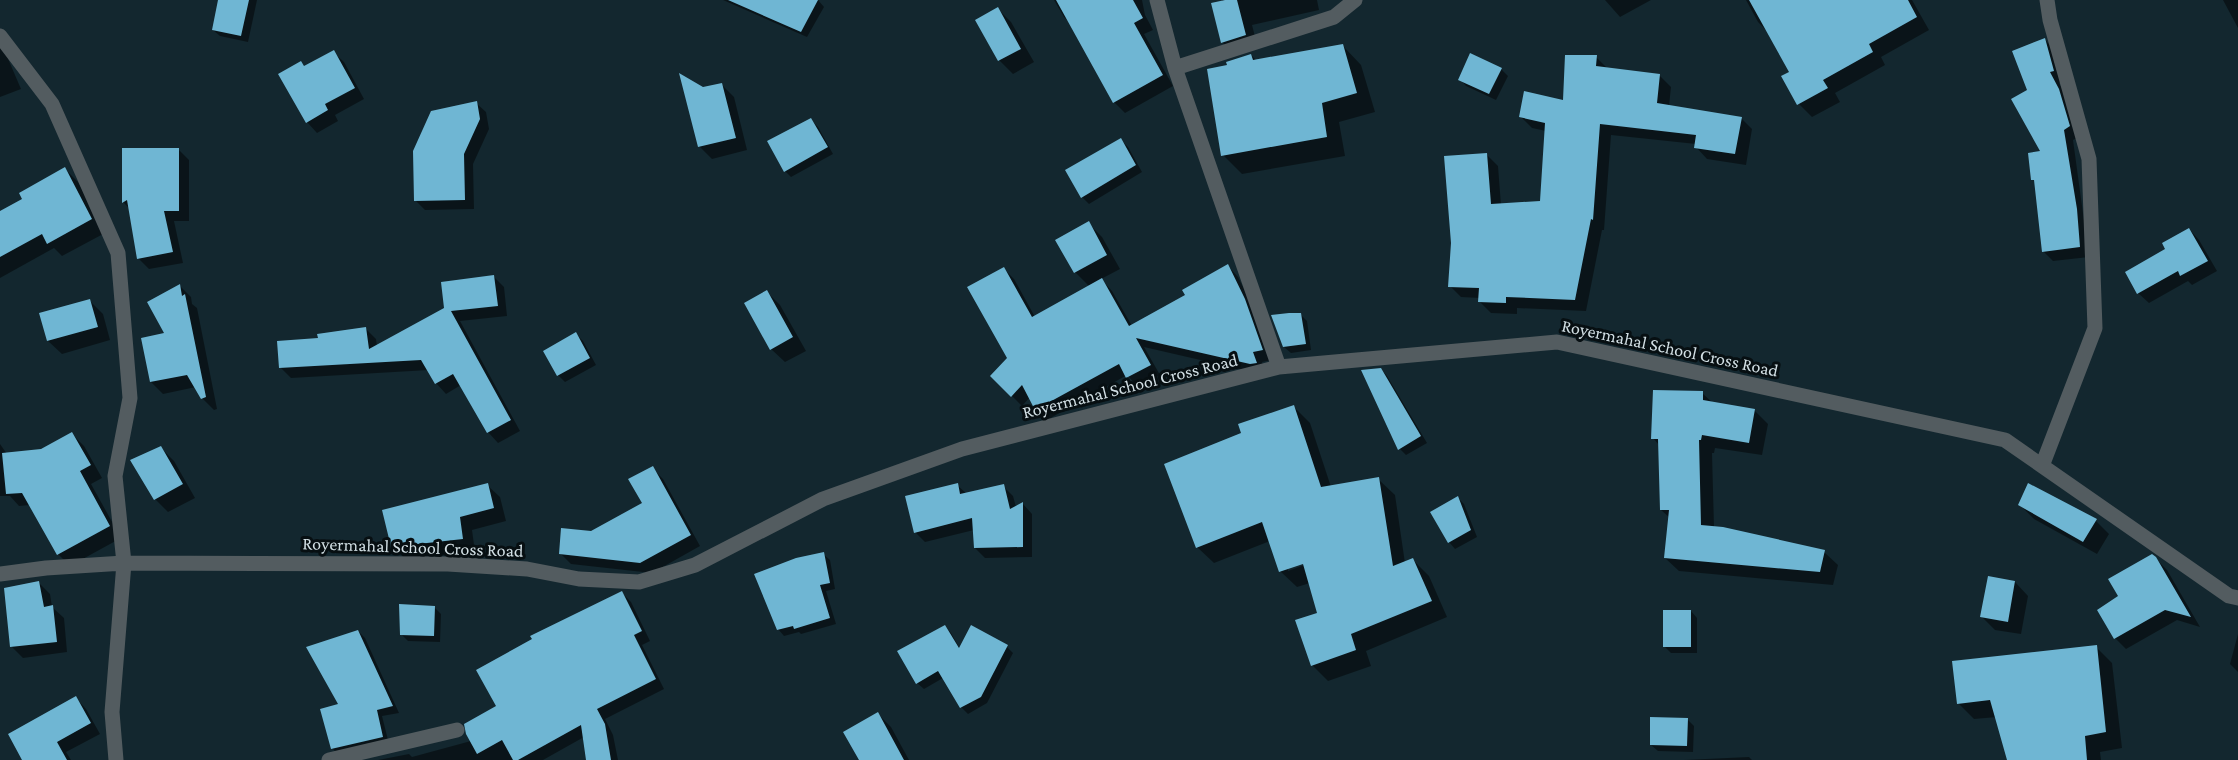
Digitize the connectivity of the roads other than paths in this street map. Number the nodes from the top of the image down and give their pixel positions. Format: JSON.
{"nodes":[{"id":1,"x":1157,"y":0,"type":"edge"},
{"id":2,"x":1355,"y":0,"type":"edge"},
{"id":3,"x":2047,"y":0,"type":"edge"},
{"id":4,"x":0,"y":36,"type":"edge"},
{"id":5,"x":1175,"y":68,"type":"junction"},
{"id":6,"x":1279,"y":367,"type":"junction"},
{"id":7,"x":2042,"y":466,"type":"junction"},
{"id":8,"x":124,"y":563,"type":"junction"},
{"id":9,"x":0,"y":574,"type":"edge"},
{"id":10,"x":2238,"y":598,"type":"edge"},
{"id":11,"x":457,"y":730,"type":"dead end"},
{"id":12,"x":116,"y":760,"type":"edge"},
{"id":13,"x":329,"y":760,"type":"edge"}],
"edges":[{"from":1,"to":5,"type":"street"},
{"from":2,"to":5,"type":"street"},
{"from":3,"to":7,"type":"street"},
{"from":4,"to":8,"type":"street"},
{"from":5,"to":6,"type":"street"},
{"from":6,"to":7,"type":"street","name":"Royermahal School Cross Road"},
{"from":6,"to":8,"type":"street","name":"Royermahal School Cross Road"},
{"from":7,"to":10,"type":"street","name":"Royermahal School Cross Road"},
{"from":8,"to":9,"type":"street","name":"Royermahal School Cross Road"},
{"from":8,"to":12,"type":"street"},
{"from":11,"to":13,"type":"street"}]}
